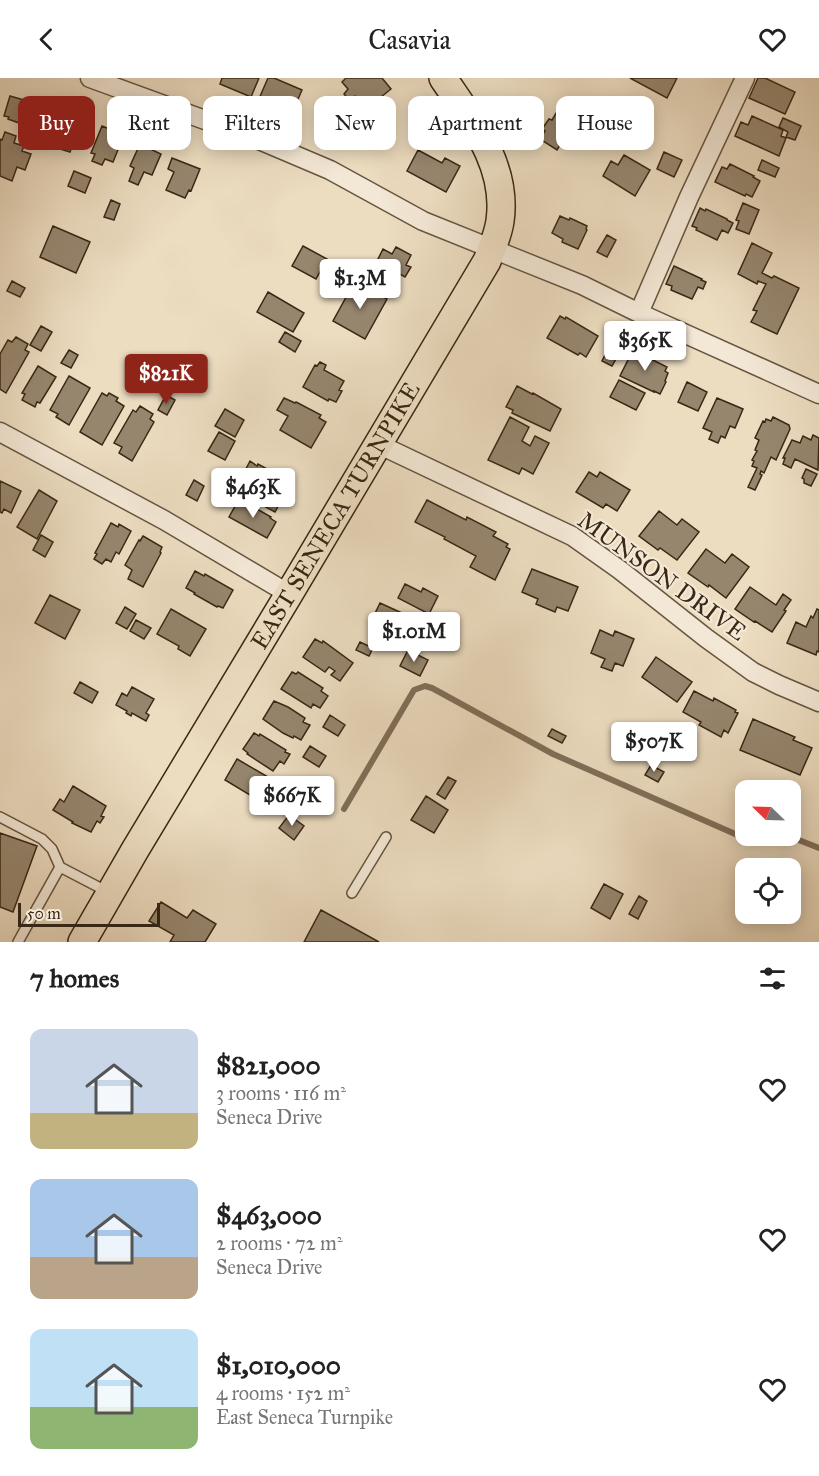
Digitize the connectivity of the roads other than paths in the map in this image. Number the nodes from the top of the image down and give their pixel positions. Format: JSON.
{"nodes":[{"id":1,"x":90,"y":78,"type":"edge"},
{"id":2,"x":442,"y":78,"type":"edge"},
{"id":3,"x":745,"y":78,"type":"edge"},
{"id":4,"x":491,"y":249,"type":"junction"},
{"id":5,"x":639,"y":313,"type":"junction"},
{"id":6,"x":819,"y":394,"type":"edge"},
{"id":7,"x":0,"y":432,"type":"edge"},
{"id":8,"x":378,"y":444,"type":"junction"},
{"id":9,"x":290,"y":594,"type":"junction"},
{"id":10,"x":819,"y":702,"type":"edge"},
{"id":11,"x":0,"y":817,"type":"edge"},
{"id":12,"x":386,"y":837,"type":"dead end"},
{"id":13,"x":60,"y":867,"type":"junction"},
{"id":14,"x":110,"y":893,"type":"junction"},
{"id":15,"x":352,"y":893,"type":"dead end"},
{"id":16,"x":18,"y":942,"type":"edge"},
{"id":17,"x":82,"y":942,"type":"edge"}],
"edges":[{"from":1,"to":4,"type":"street"},
{"from":2,"to":4,"type":"main road","name":"EAST SENECA TURNPIKE"},
{"from":3,"to":5,"type":"street"},
{"from":4,"to":5,"type":"street"},
{"from":4,"to":8,"type":"main road","name":"EAST SENECA TURNPIKE"},
{"from":5,"to":6,"type":"street"},
{"from":7,"to":9,"type":"street"},
{"from":8,"to":9,"type":"main road","name":"EAST SENECA TURNPIKE"},
{"from":8,"to":10,"type":"street","name":"MUNSON DRIVE"},
{"from":9,"to":14,"type":"main road","name":"EAST SENECA TURNPIKE"},
{"from":11,"to":13,"type":"lane"},
{"from":12,"to":15,"type":"lane"},
{"from":13,"to":14,"type":"lane"},
{"from":13,"to":16,"type":"lane"},
{"from":14,"to":17,"type":"main road","name":"EAST SENECA TURNPIKE"}]}
